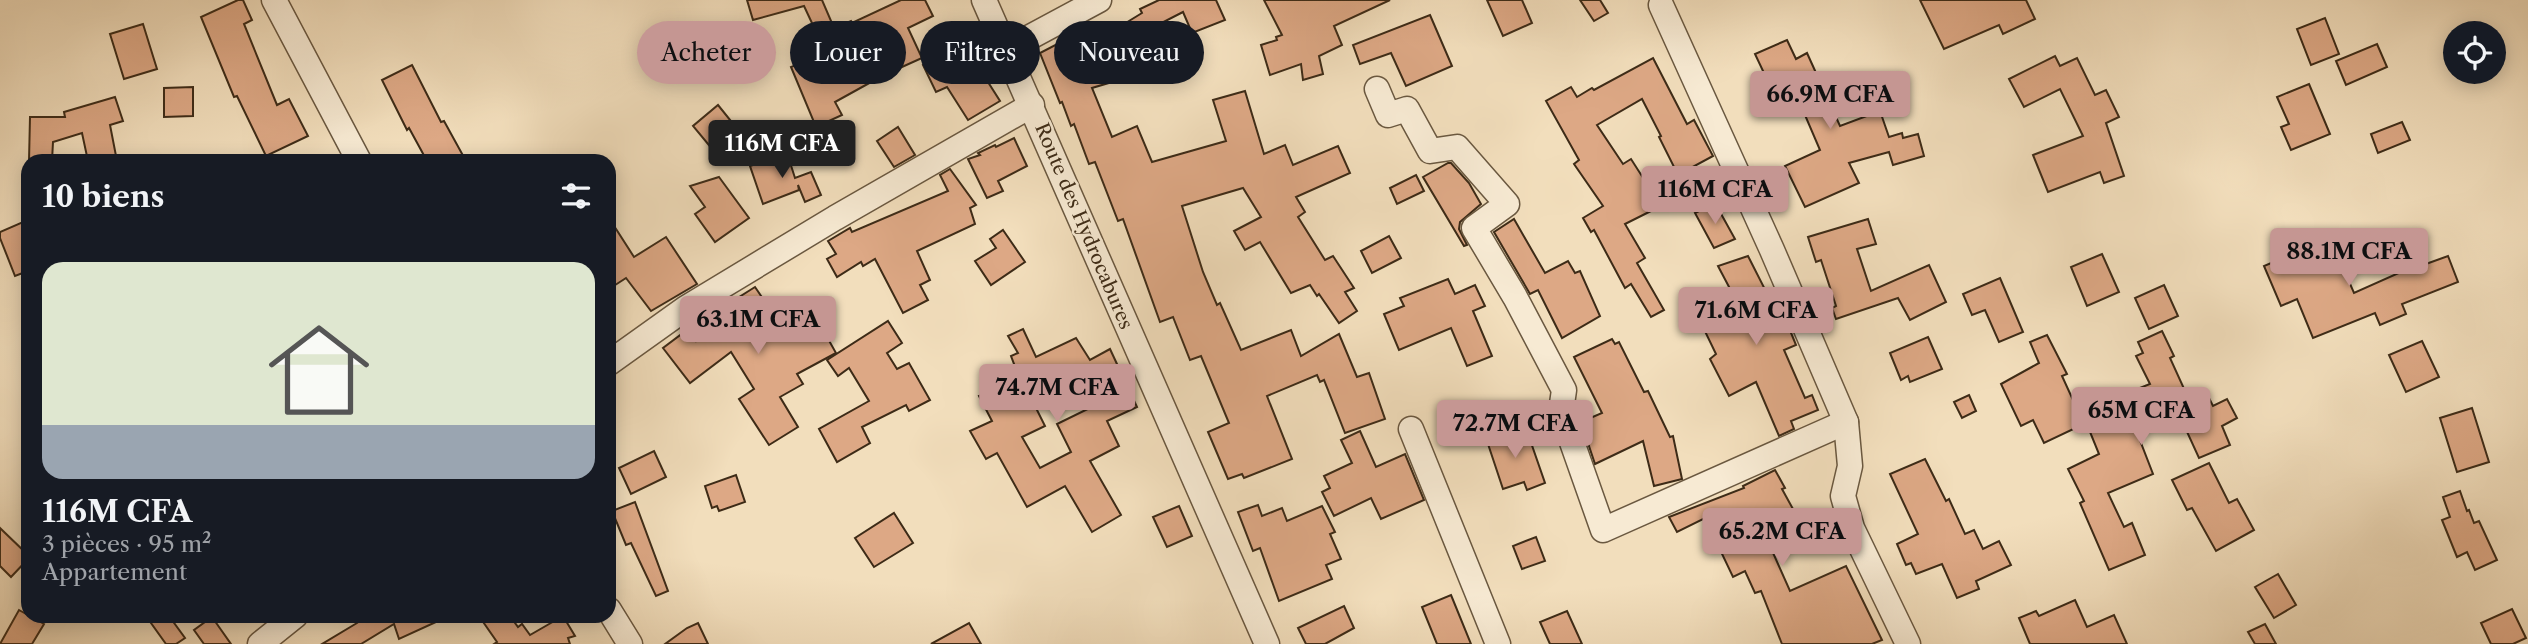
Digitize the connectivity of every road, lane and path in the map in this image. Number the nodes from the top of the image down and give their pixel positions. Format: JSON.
{"nodes":[{"id":1,"x":274,"y":0,"type":"edge"},
{"id":2,"x":984,"y":0,"type":"edge"},
{"id":3,"x":1099,"y":0,"type":"edge"},
{"id":4,"x":1661,"y":5,"type":"dead end"},
{"id":5,"x":993,"y":21,"type":"edge"},
{"id":6,"x":1040,"y":32,"type":"edge"},
{"id":7,"x":1022,"y":84,"type":"edge"},
{"id":8,"x":1377,"y":89,"type":"dead end"},
{"id":9,"x":1032,"y":105,"type":"junction"},
{"id":10,"x":355,"y":154,"type":"edge"},
{"id":11,"x":616,"y":358,"type":"edge"},
{"id":12,"x":1846,"y":422,"type":"junction"},
{"id":13,"x":1411,"y":429,"type":"dead end"},
{"id":14,"x":616,"y":622,"type":"edge"},
{"id":15,"x":286,"y":623,"type":"edge"},
{"id":16,"x":261,"y":644,"type":"edge"},
{"id":17,"x":629,"y":644,"type":"edge"},
{"id":18,"x":1267,"y":644,"type":"edge"},
{"id":19,"x":1498,"y":644,"type":"edge"},
{"id":20,"x":1909,"y":644,"type":"edge"}],
"edges":[{"from":1,"to":10,"type":"street"},
{"from":2,"to":5,"type":"street","name":"Route des Hydrocabures"},
{"from":3,"to":6,"type":"street"},
{"from":4,"to":12,"type":"street"},
{"from":7,"to":9,"type":"street","name":"Route des Hydrocabures"},
{"from":8,"to":12,"type":"street"},
{"from":9,"to":11,"type":"street"},
{"from":9,"to":18,"type":"street","name":"Route des Hydrocabures"},
{"from":12,"to":20,"type":"street"},
{"from":13,"to":19,"type":"street"},
{"from":14,"to":17,"type":"street"},
{"from":15,"to":16,"type":"street"}]}
